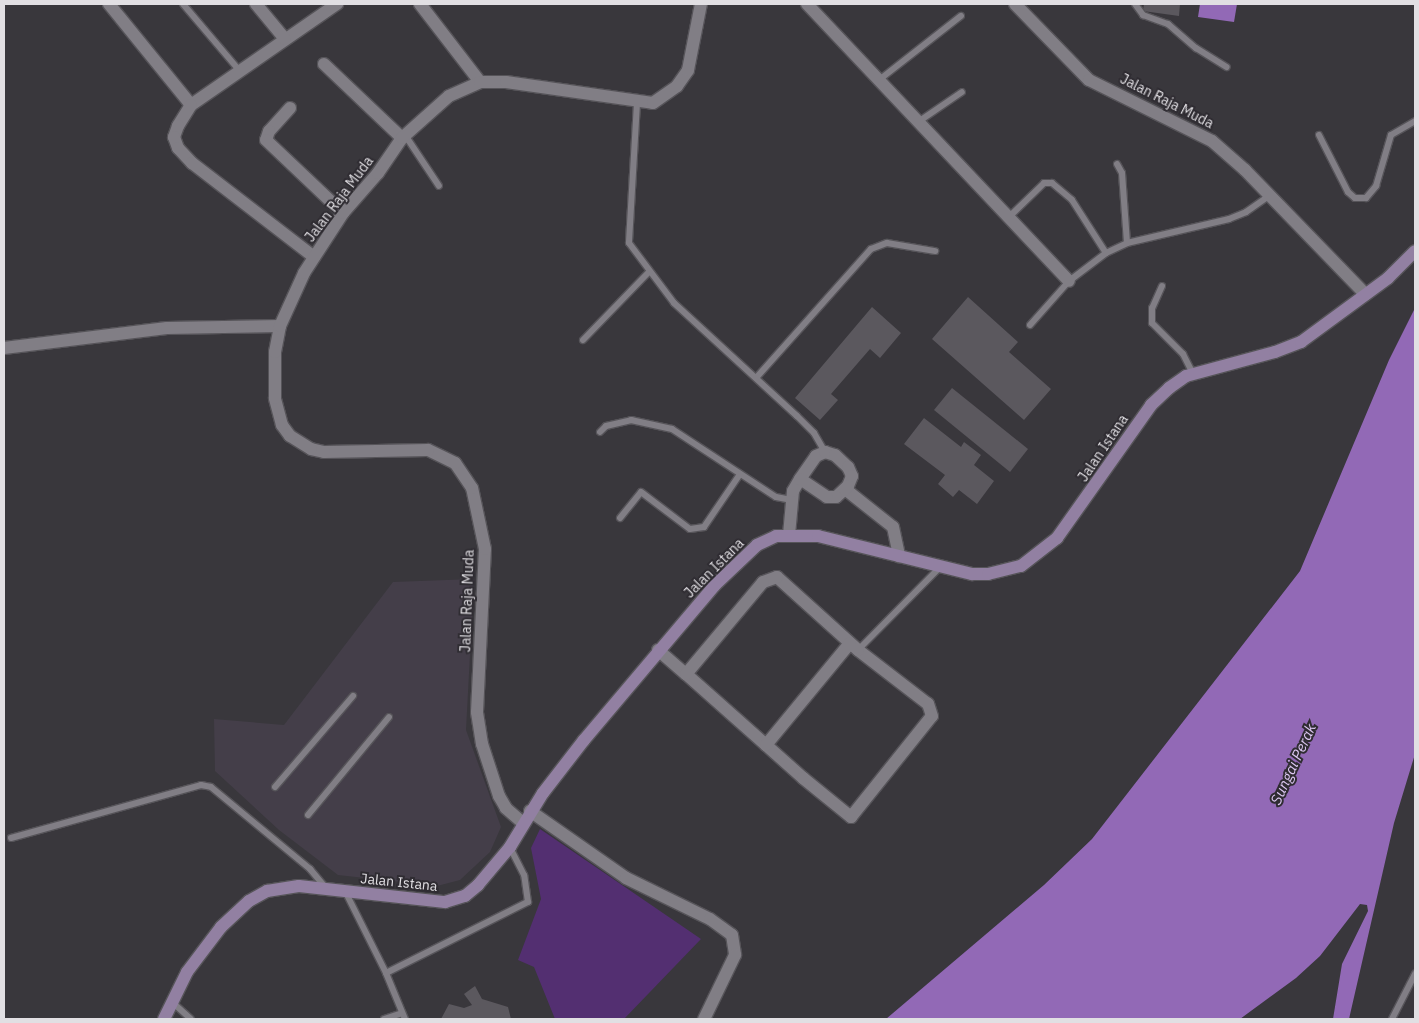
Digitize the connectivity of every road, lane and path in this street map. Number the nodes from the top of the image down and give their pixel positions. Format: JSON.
{"nodes":[{"id":1,"x":108,"y":4,"type":"edge"},
{"id":2,"x":183,"y":4,"type":"edge"},
{"id":3,"x":256,"y":4,"type":"edge"},
{"id":4,"x":420,"y":4,"type":"edge"},
{"id":5,"x":702,"y":4,"type":"edge"},
{"id":6,"x":807,"y":4,"type":"edge"},
{"id":7,"x":1015,"y":4,"type":"edge"},
{"id":8,"x":1135,"y":4,"type":"edge"},
{"id":9,"x":331,"y":5,"type":"edge"},
{"id":10,"x":961,"y":16,"type":"dead end"},
{"id":11,"x":285,"y":39,"type":"junction"},
{"id":12,"x":324,"y":64,"type":"dead end"},
{"id":13,"x":1226,"y":67,"type":"dead end"},
{"id":14,"x":239,"y":70,"type":"junction"},
{"id":15,"x":879,"y":80,"type":"junction"},
{"id":16,"x":480,"y":82,"type":"junction"},
{"id":17,"x":962,"y":92,"type":"dead end"},
{"id":18,"x":637,"y":103,"type":"junction"},
{"id":19,"x":191,"y":105,"type":"junction"},
{"id":20,"x":290,"y":108,"type":"dead end"},
{"id":21,"x":1415,"y":121,"type":"edge"},
{"id":22,"x":918,"y":122,"type":"junction"},
{"id":23,"x":1319,"y":135,"type":"dead end"},
{"id":24,"x":404,"y":137,"type":"junction"},
{"id":25,"x":1117,"y":164,"type":"dead end"},
{"id":26,"x":438,"y":186,"type":"dead end"},
{"id":27,"x":1270,"y":195,"type":"junction"},
{"id":28,"x":343,"y":213,"type":"junction"},
{"id":29,"x":1010,"y":216,"type":"junction"},
{"id":30,"x":1128,"y":243,"type":"junction"},
{"id":31,"x":935,"y":251,"type":"dead end"},
{"id":32,"x":1415,"y":251,"type":"edge"},
{"id":33,"x":1106,"y":253,"type":"junction"},
{"id":34,"x":314,"y":257,"type":"junction"},
{"id":35,"x":649,"y":272,"type":"junction"},
{"id":36,"x":1069,"y":281,"type":"junction"},
{"id":37,"x":1162,"y":286,"type":"dead end"},
{"id":38,"x":1365,"y":294,"type":"junction"},
{"id":39,"x":1030,"y":325,"type":"dead end"},
{"id":40,"x":280,"y":326,"type":"junction"},
{"id":41,"x":583,"y":340,"type":"dead end"},
{"id":42,"x":4,"y":348,"type":"edge"},
{"id":43,"x":1193,"y":374,"type":"junction"},
{"id":44,"x":756,"y":378,"type":"junction"},
{"id":45,"x":600,"y":432,"type":"dead end"},
{"id":46,"x":825,"y":452,"type":"junction"},
{"id":47,"x":740,"y":474,"type":"junction"},
{"id":48,"x":800,"y":479,"type":"junction"},
{"id":49,"x":845,"y":489,"type":"junction"},
{"id":50,"x":792,"y":500,"type":"junction"},
{"id":51,"x":620,"y":518,"type":"dead end"},
{"id":52,"x":789,"y":535,"type":"junction"},
{"id":53,"x":899,"y":556,"type":"junction"},
{"id":54,"x":940,"y":566,"type":"junction"},
{"id":55,"x":854,"y":646,"type":"junction"},
{"id":56,"x":658,"y":650,"type":"junction"},
{"id":57,"x":686,"y":674,"type":"junction"},
{"id":58,"x":353,"y":696,"type":"dead end"},
{"id":59,"x":389,"y":718,"type":"dead end"},
{"id":60,"x":766,"y":745,"type":"junction"},
{"id":61,"x":275,"y":787,"type":"dead end"},
{"id":62,"x":530,"y":812,"type":"junction"},
{"id":63,"x":308,"y":815,"type":"dead end"},
{"id":64,"x":523,"y":823,"type":"junction"},
{"id":65,"x":10,"y":838,"type":"dead end"},
{"id":66,"x":510,"y":847,"type":"junction"},
{"id":67,"x":326,"y":889,"type":"junction"},
{"id":68,"x":345,"y":891,"type":"junction"},
{"id":69,"x":386,"y":973,"type":"junction"},
{"id":70,"x":1415,"y":974,"type":"edge"},
{"id":71,"x":171,"y":1001,"type":"junction"},
{"id":72,"x":403,"y":1016,"type":"edge"},
{"id":73,"x":164,"y":1019,"type":"edge"},
{"id":74,"x":191,"y":1019,"type":"edge"},
{"id":75,"x":384,"y":1019,"type":"edge"},
{"id":76,"x":704,"y":1019,"type":"edge"},
{"id":77,"x":1392,"y":1019,"type":"edge"}],
"edges":[{"from":1,"to":19,"type":"street"},
{"from":2,"to":14,"type":"lane"},
{"from":3,"to":11,"type":"street"},
{"from":4,"to":16,"type":"street"},
{"from":5,"to":18,"type":"street","name":"Jalan Raja Muda"},
{"from":6,"to":15,"type":"street"},
{"from":7,"to":27,"type":"street","name":"Jalan Raja Muda"},
{"from":8,"to":13,"type":"lane"},
{"from":9,"to":11,"type":"street"},
{"from":10,"to":15,"type":"lane"},
{"from":11,"to":14,"type":"street"},
{"from":12,"to":24,"type":"street"},
{"from":14,"to":19,"type":"street"},
{"from":15,"to":22,"type":"street"},
{"from":16,"to":18,"type":"street","name":"Jalan Raja Muda"},
{"from":16,"to":24,"type":"street","name":"Jalan Raja Muda"},
{"from":17,"to":22,"type":"lane"},
{"from":18,"to":35,"type":"lane"},
{"from":19,"to":34,"type":"street"},
{"from":20,"to":28,"type":"street"},
{"from":21,"to":23,"type":"lane"},
{"from":22,"to":29,"type":"street"},
{"from":24,"to":26,"type":"lane"},
{"from":24,"to":28,"type":"street","name":"Jalan Raja Muda"},
{"from":25,"to":30,"type":"lane"},
{"from":27,"to":30,"type":"lane"},
{"from":27,"to":38,"type":"street","name":"Jalan Raja Muda"},
{"from":28,"to":34,"type":"street","name":"Jalan Raja Muda"},
{"from":29,"to":33,"type":"lane"},
{"from":29,"to":36,"type":"street"},
{"from":30,"to":33,"type":"lane"},
{"from":31,"to":44,"type":"lane"},
{"from":32,"to":38,"type":"street","name":"Jalan Istana"},
{"from":33,"to":36,"type":"lane"},
{"from":34,"to":40,"type":"street","name":"Jalan Raja Muda"},
{"from":35,"to":41,"type":"lane"},
{"from":35,"to":44,"type":"lane"},
{"from":36,"to":39,"type":"lane"},
{"from":37,"to":43,"type":"lane"},
{"from":38,"to":43,"type":"street","name":"Jalan Istana"},
{"from":40,"to":42,"type":"street"},
{"from":40,"to":64,"type":"street","name":"Jalan Raja Muda"},
{"from":43,"to":54,"type":"street","name":"Jalan Istana"},
{"from":44,"to":46,"type":"lane"},
{"from":45,"to":47,"type":"lane"},
{"from":46,"to":48,"type":"street"},
{"from":46,"to":49,"type":"street"},
{"from":47,"to":50,"type":"lane"},
{"from":47,"to":51,"type":"lane"},
{"from":48,"to":49,"type":"street"},
{"from":48,"to":50,"type":"street"},
{"from":49,"to":53,"type":"street"},
{"from":50,"to":52,"type":"street"},
{"from":52,"to":53,"type":"street","name":"Jalan Istana"},
{"from":52,"to":56,"type":"street","name":"Jalan Istana"},
{"from":53,"to":54,"type":"street","name":"Jalan Istana"},
{"from":54,"to":55,"type":"lane"},
{"from":55,"to":57,"type":"street"},
{"from":55,"to":60,"type":"street"},
{"from":55,"to":60,"type":"street"},
{"from":56,"to":57,"type":"street"},
{"from":56,"to":62,"type":"street","name":"Jalan Istana"},
{"from":57,"to":60,"type":"street"},
{"from":58,"to":61,"type":"lane"},
{"from":59,"to":63,"type":"lane"},
{"from":62,"to":64,"type":"street","name":"Jalan Istana"},
{"from":62,"to":76,"type":"street"},
{"from":64,"to":66,"type":"street","name":"Jalan Istana"},
{"from":65,"to":67,"type":"lane"},
{"from":66,"to":68,"type":"street","name":"Jalan Istana"},
{"from":66,"to":69,"type":"lane"},
{"from":67,"to":68,"type":"street","name":"Jalan Istana"},
{"from":67,"to":71,"type":"street","name":"Jalan Istana"},
{"from":68,"to":69,"type":"lane"},
{"from":69,"to":72,"type":"lane"},
{"from":70,"to":77,"type":"lane"},
{"from":71,"to":73,"type":"street","name":"Jalan Istana"},
{"from":71,"to":74,"type":"lane"},
{"from":72,"to":75,"type":"lane"}]}
